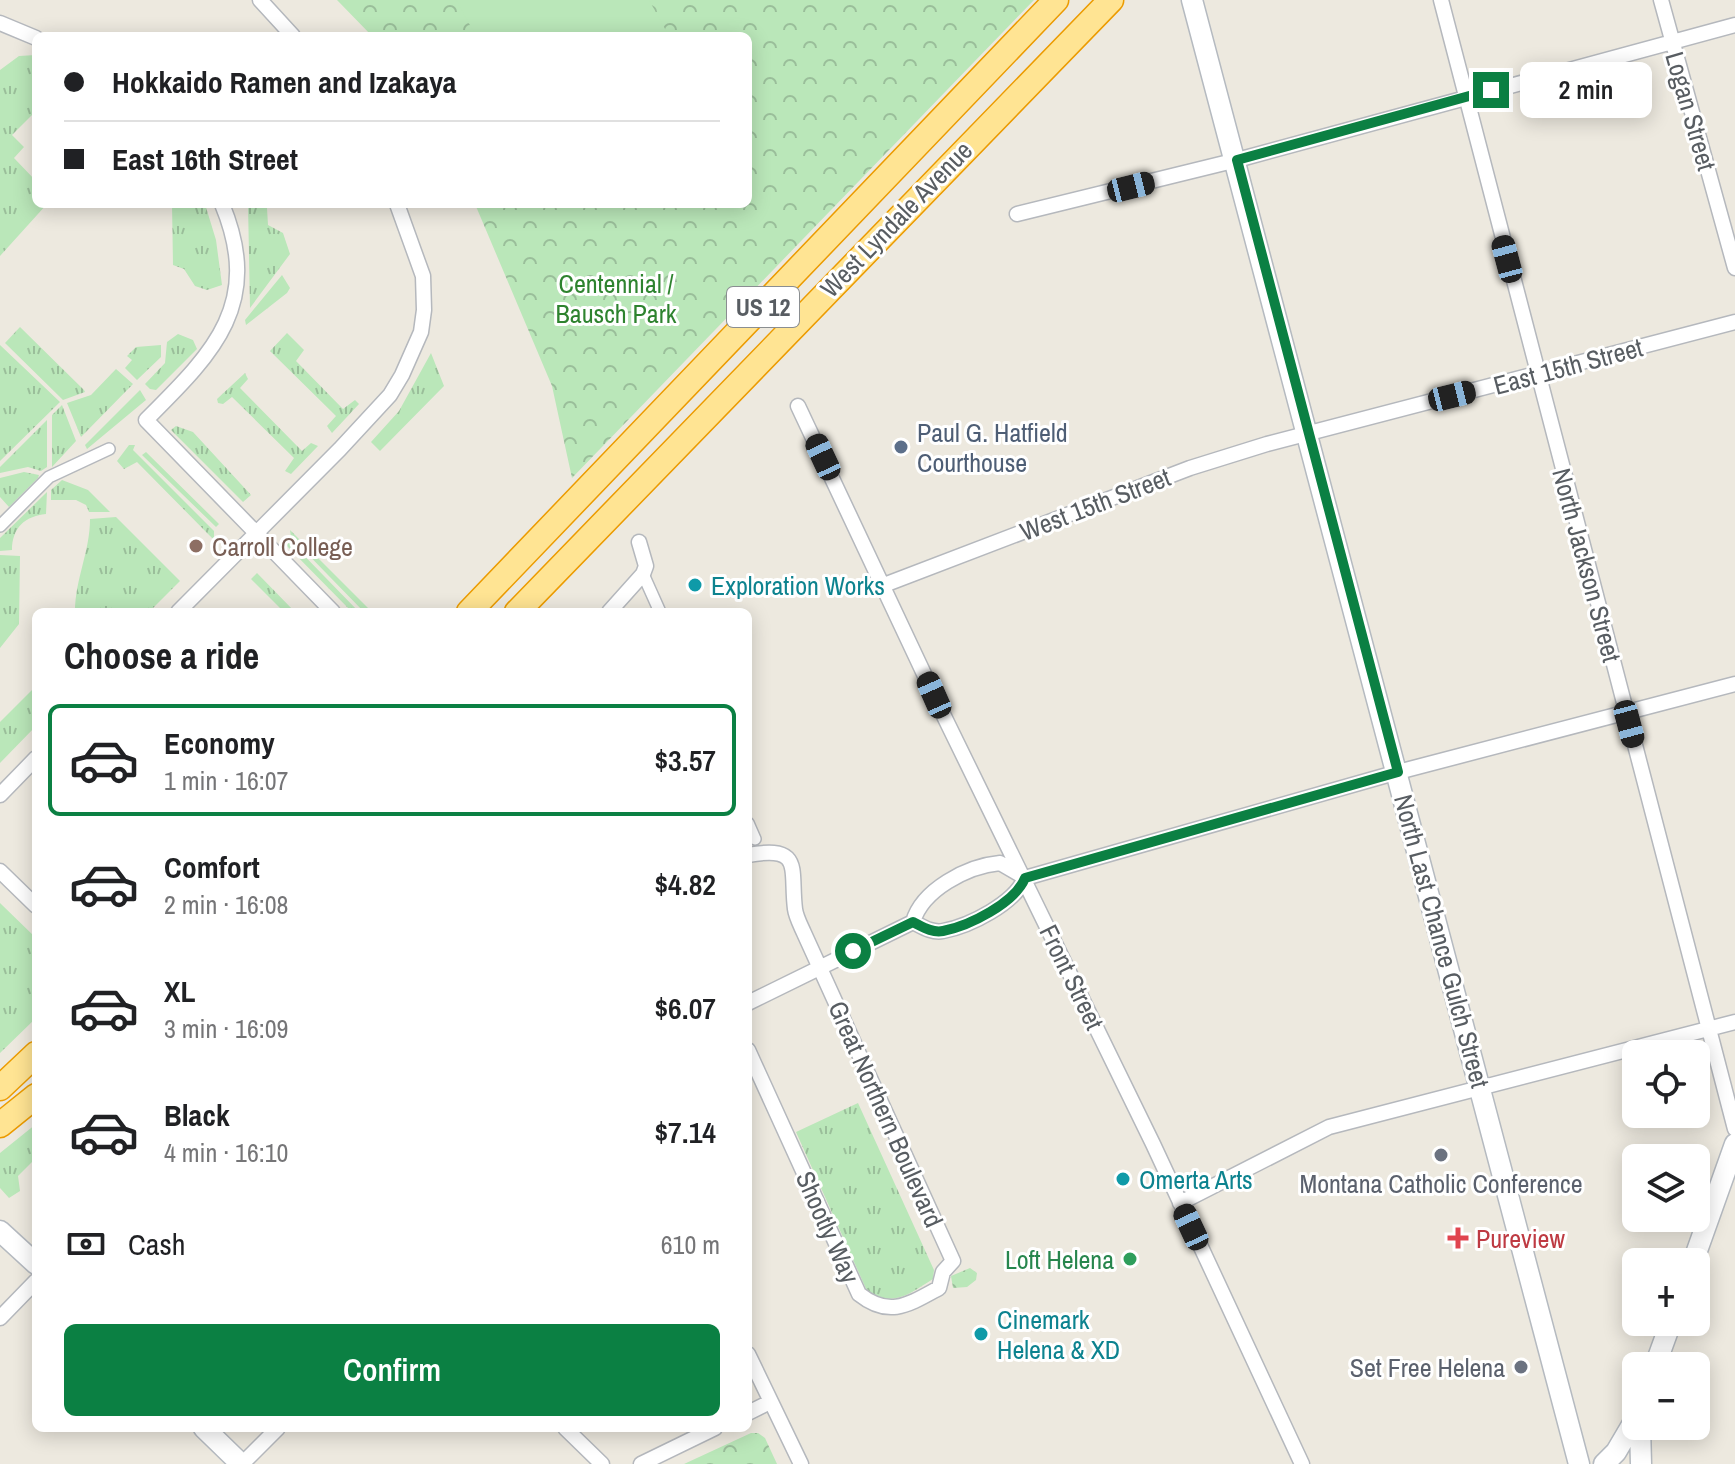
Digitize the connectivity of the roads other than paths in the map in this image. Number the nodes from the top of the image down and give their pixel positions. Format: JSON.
{"nodes":[{"id":1,"x":260,"y":0,"type":"edge"},
{"id":2,"x":1056,"y":0,"type":"edge"},
{"id":3,"x":1111,"y":0,"type":"edge"},
{"id":4,"x":1441,"y":0,"type":"edge"},
{"id":5,"x":1661,"y":0,"type":"edge"},
{"id":6,"x":1190,"y":1,"type":"edge"},
{"id":7,"x":0,"y":23,"type":"edge"},
{"id":8,"x":1735,"y":25,"type":"edge"},
{"id":9,"x":289,"y":32,"type":"edge"},
{"id":10,"x":32,"y":36,"type":"edge"},
{"id":11,"x":1672,"y":42,"type":"junction"},
{"id":12,"x":1466,"y":97,"type":"junction"},
{"id":13,"x":1237,"y":160,"type":"junction"},
{"id":14,"x":224,"y":208,"type":"edge"},
{"id":15,"x":398,"y":208,"type":"edge"},
{"id":16,"x":1017,"y":214,"type":"dead end"},
{"id":17,"x":1735,"y":268,"type":"edge"},
{"id":18,"x":1735,"y":322,"type":"edge"},
{"id":19,"x":1537,"y":375,"type":"junction"},
{"id":20,"x":798,"y":406,"type":"dead end"},
{"id":21,"x":1308,"y":431,"type":"junction"},
{"id":22,"x":109,"y":449,"type":"dead end"},
{"id":23,"x":0,"y":526,"type":"edge"},
{"id":24,"x":255,"y":533,"type":"junction"},
{"id":25,"x":639,"y":542,"type":"dead end"},
{"id":26,"x":643,"y":574,"type":"junction"},
{"id":27,"x":884,"y":585,"type":"junction"},
{"id":28,"x":182,"y":608,"type":"edge"},
{"id":29,"x":329,"y":608,"type":"edge"},
{"id":30,"x":473,"y":608,"type":"edge"},
{"id":31,"x":521,"y":608,"type":"edge"},
{"id":32,"x":613,"y":608,"type":"edge"},
{"id":33,"x":658,"y":608,"type":"edge"},
{"id":34,"x":1735,"y":684,"type":"edge"},
{"id":35,"x":1626,"y":713,"type":"junction"},
{"id":36,"x":32,"y":762,"type":"edge"},
{"id":37,"x":1398,"y":772,"type":"junction"},
{"id":38,"x":0,"y":795,"type":"edge"},
{"id":39,"x":752,"y":832,"type":"edge"},
{"id":40,"x":755,"y":839,"type":"dead end"},
{"id":41,"x":752,"y":854,"type":"edge"},
{"id":42,"x":0,"y":871,"type":"edge"},
{"id":43,"x":1025,"y":878,"type":"junction"},
{"id":44,"x":32,"y":902,"type":"edge"},
{"id":45,"x":913,"y":922,"type":"junction"},
{"id":46,"x":821,"y":967,"type":"junction"},
{"id":47,"x":752,"y":1001,"type":"edge"},
{"id":48,"x":1735,"y":1022,"type":"edge"},
{"id":49,"x":1711,"y":1029,"type":"junction"},
{"id":50,"x":32,"y":1058,"type":"edge"},
{"id":51,"x":752,"y":1059,"type":"edge"},
{"id":52,"x":0,"y":1088,"type":"edge"},
{"id":53,"x":1481,"y":1090,"type":"junction"},
{"id":54,"x":32,"y":1099,"type":"edge"},
{"id":55,"x":0,"y":1125,"type":"edge"},
{"id":56,"x":1735,"y":1129,"type":"edge"},
{"id":57,"x":1735,"y":1144,"type":"edge"},
{"id":58,"x":1180,"y":1203,"type":"junction"},
{"id":59,"x":0,"y":1231,"type":"edge"},
{"id":60,"x":1698,"y":1248,"type":"edge"},
{"id":61,"x":32,"y":1260,"type":"edge"},
{"id":62,"x":953,"y":1261,"type":"joint"},
{"id":63,"x":32,"y":1285,"type":"edge"},
{"id":64,"x":0,"y":1318,"type":"edge"},
{"id":65,"x":752,"y":1363,"type":"edge"},
{"id":66,"x":770,"y":1402,"type":"junction"},
{"id":67,"x":752,"y":1411,"type":"edge"},
{"id":68,"x":208,"y":1432,"type":"edge"},
{"id":69,"x":274,"y":1432,"type":"edge"},
{"id":70,"x":569,"y":1432,"type":"edge"},
{"id":71,"x":707,"y":1432,"type":"edge"},
{"id":72,"x":1623,"y":1440,"type":"edge"},
{"id":73,"x":1640,"y":1440,"type":"edge"},
{"id":74,"x":242,"y":1464,"type":"edge"},
{"id":75,"x":602,"y":1464,"type":"edge"},
{"id":76,"x":641,"y":1464,"type":"edge"},
{"id":77,"x":801,"y":1464,"type":"edge"},
{"id":78,"x":1302,"y":1464,"type":"edge"},
{"id":79,"x":1579,"y":1464,"type":"edge"},
{"id":80,"x":1604,"y":1464,"type":"edge"},
{"id":81,"x":1641,"y":1464,"type":"edge"}],
"edges":[{"from":1,"to":9,"type":"street"},
{"from":2,"to":30,"type":"highway","name":"West Lyndale Avenue","number":"US 12"},
{"from":3,"to":31,"type":"highway","name":"West Lyndale Avenue","number":"US 12"},
{"from":4,"to":12,"type":"street","name":"North Jackson Street"},
{"from":5,"to":11,"type":"street","name":"Logan Street"},
{"from":6,"to":13,"type":"main road","name":"North Last Chance Gulch Street"},
{"from":7,"to":10,"type":"street"},
{"from":8,"to":11,"type":"street"},
{"from":11,"to":12,"type":"street"},
{"from":11,"to":17,"type":"street","name":"Logan Street"},
{"from":12,"to":13,"type":"street"},
{"from":12,"to":19,"type":"street","name":"North Jackson Street"},
{"from":13,"to":16,"type":"street"},
{"from":13,"to":21,"type":"main road","name":"North Last Chance Gulch Street"},
{"from":14,"to":24,"type":"street"},
{"from":15,"to":24,"type":"street"},
{"from":18,"to":19,"type":"street","name":"East 15th Street"},
{"from":19,"to":21,"type":"street","name":"East 15th Street"},
{"from":19,"to":35,"type":"street","name":"North Jackson Street"},
{"from":20,"to":27,"type":"street","name":"Front Street"},
{"from":21,"to":27,"type":"street","name":"West 15th Street"},
{"from":21,"to":37,"type":"main road","name":"North Last Chance Gulch Street"},
{"from":22,"to":23,"type":"street"},
{"from":24,"to":28,"type":"street"},
{"from":24,"to":29,"type":"street"},
{"from":25,"to":26,"type":"street"},
{"from":26,"to":32,"type":"street"},
{"from":26,"to":33,"type":"street"},
{"from":27,"to":43,"type":"street","name":"Front Street"},
{"from":34,"to":35,"type":"street"},
{"from":35,"to":37,"type":"street"},
{"from":35,"to":49,"type":"street","name":"North Jackson Street"},
{"from":36,"to":38,"type":"street"},
{"from":37,"to":43,"type":"street"},
{"from":37,"to":53,"type":"main road","name":"North Last Chance Gulch Street"},
{"from":39,"to":40,"type":"street"},
{"from":41,"to":46,"type":"street","name":"Great Northern Boulevard"},
{"from":42,"to":44,"type":"street"},
{"from":43,"to":45,"type":"street"},
{"from":43,"to":45,"type":"street"},
{"from":43,"to":58,"type":"street","name":"Front Street"},
{"from":45,"to":46,"type":"street"},
{"from":46,"to":47,"type":"street"},
{"from":46,"to":62,"type":"street","name":"Great Northern Boulevard"},
{"from":48,"to":49,"type":"street"},
{"from":49,"to":53,"type":"street"},
{"from":49,"to":56,"type":"street","name":"North Jackson Street"},
{"from":50,"to":52,"type":"highway"},
{"from":51,"to":62,"type":"street","name":"Shootly Way"},
{"from":53,"to":58,"type":"street"},
{"from":53,"to":79,"type":"main road","name":"North Last Chance Gulch Street"},
{"from":54,"to":55,"type":"highway"},
{"from":57,"to":60,"type":"main road"},
{"from":58,"to":78,"type":"street","name":"Front Street"},
{"from":59,"to":61,"type":"main road"},
{"from":63,"to":64,"type":"street"},
{"from":65,"to":66,"type":"street"},
{"from":66,"to":67,"type":"street"},
{"from":66,"to":77,"type":"street"},
{"from":68,"to":74,"type":"main road"},
{"from":69,"to":74,"type":"street"},
{"from":70,"to":75,"type":"street"},
{"from":71,"to":76,"type":"street"},
{"from":72,"to":80,"type":"main road"},
{"from":73,"to":81,"type":"main road"}]}
